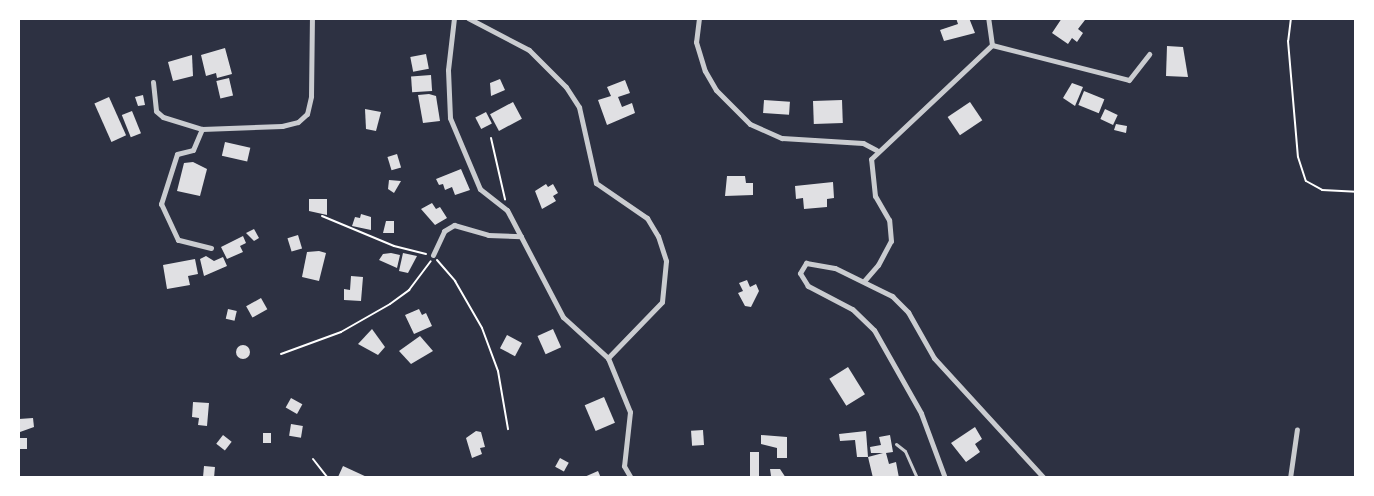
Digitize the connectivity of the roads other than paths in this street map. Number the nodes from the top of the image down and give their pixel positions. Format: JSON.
{"nodes":[{"id":1,"x":312,"y":18,"type":"edge"},
{"id":2,"x":454,"y":18,"type":"edge"},
{"id":3,"x":468,"y":18,"type":"edge"},
{"id":4,"x":699,"y":18,"type":"edge"},
{"id":5,"x":988,"y":18,"type":"edge"},
{"id":6,"x":992,"y":45,"type":"junction"},
{"id":7,"x":1149,"y":54,"type":"dead end"},
{"id":8,"x":153,"y":82,"type":"dead end"},
{"id":9,"x":202,"y":129,"type":"junction"},
{"id":10,"x":876,"y":150,"type":"junction"},
{"id":11,"x":521,"y":236,"type":"junction"},
{"id":12,"x":211,"y":248,"type":"dead end"},
{"id":13,"x":434,"y":255,"type":"road end"},
{"id":14,"x":864,"y":281,"type":"junction"},
{"id":15,"x":608,"y":358,"type":"junction"},
{"id":16,"x":1297,"y":429,"type":"dead end"},
{"id":17,"x":896,"y":444,"type":"dead end"},
{"id":18,"x":631,"y":478,"type":"edge"},
{"id":19,"x":917,"y":478,"type":"edge"},
{"id":20,"x":945,"y":478,"type":"edge"},
{"id":21,"x":1044,"y":478,"type":"edge"},
{"id":22,"x":1290,"y":478,"type":"edge"}],
"edges":[{"from":1,"to":9,"type":"street"},
{"from":2,"to":11,"type":"street"},
{"from":3,"to":15,"type":"street"},
{"from":4,"to":10,"type":"street"},
{"from":5,"to":6,"type":"street"},
{"from":6,"to":7,"type":"street"},
{"from":6,"to":10,"type":"street"},
{"from":8,"to":9,"type":"street"},
{"from":9,"to":12,"type":"street"},
{"from":10,"to":14,"type":"street"},
{"from":11,"to":13,"type":"street"},
{"from":11,"to":15,"type":"street"},
{"from":14,"to":20,"type":"street"},
{"from":14,"to":21,"type":"street"},
{"from":15,"to":18,"type":"street"},
{"from":16,"to":22,"type":"street"},
{"from":17,"to":19,"type":"lane"}]}
